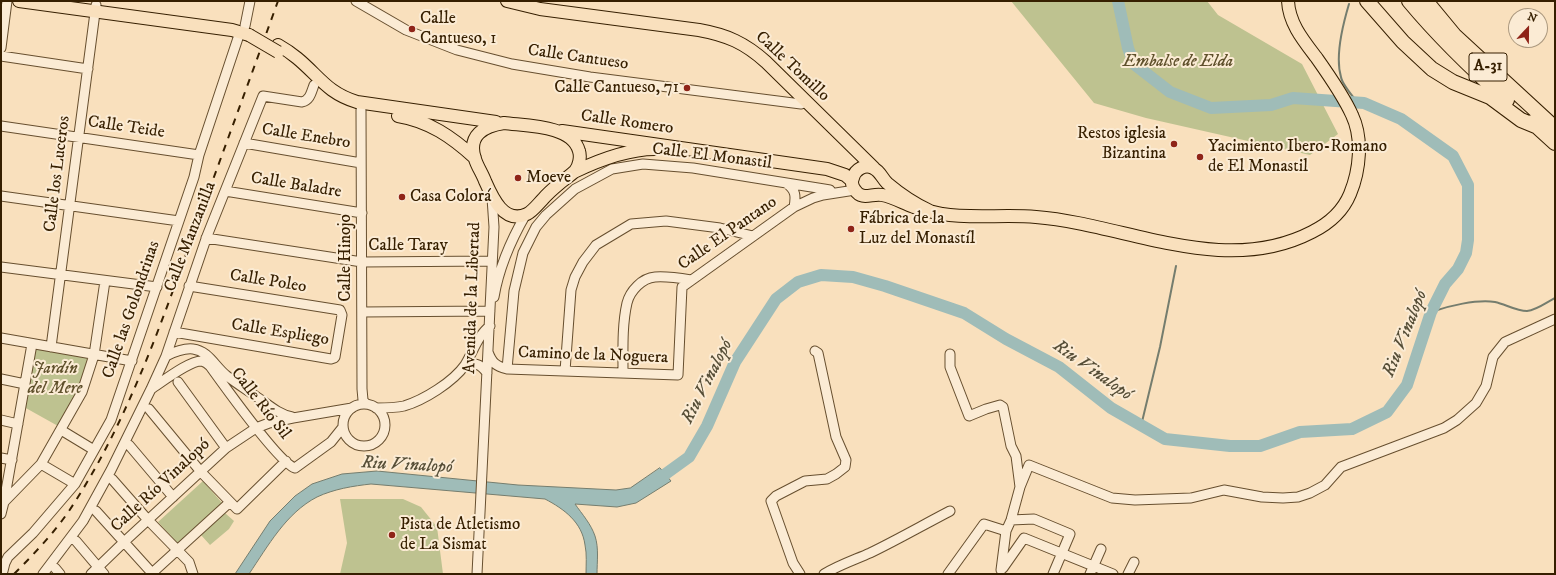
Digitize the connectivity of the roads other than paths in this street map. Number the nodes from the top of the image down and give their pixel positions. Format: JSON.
{"nodes":[{"id":1,"x":7,"y":1,"type":"edge"},
{"id":2,"x":20,"y":1,"type":"edge"},
{"id":3,"x":70,"y":1,"type":"edge"},
{"id":4,"x":250,"y":1,"type":"edge"},
{"id":5,"x":356,"y":1,"type":"edge"},
{"id":6,"x":507,"y":1,"type":"edge"},
{"id":7,"x":1288,"y":1,"type":"edge"},
{"id":8,"x":1367,"y":1,"type":"edge"},
{"id":9,"x":1409,"y":1,"type":"edge"},
{"id":10,"x":1426,"y":1,"type":"edge"},
{"id":11,"x":96,"y":8,"type":"junction"},
{"id":12,"x":246,"y":31,"type":"junction"},
{"id":13,"x":1,"y":48,"type":"edge"},
{"id":14,"x":278,"y":49,"type":"junction"},
{"id":15,"x":1,"y":56,"type":"edge"},
{"id":16,"x":88,"y":69,"type":"junction"},
{"id":17,"x":314,"y":85,"type":"junction"},
{"id":18,"x":807,"y":102,"type":"junction"},
{"id":19,"x":361,"y":110,"type":"junction"},
{"id":20,"x":400,"y":112,"type":"junction"},
{"id":21,"x":504,"y":123,"type":"junction"},
{"id":22,"x":1,"y":126,"type":"edge"},
{"id":23,"x":1538,"y":127,"type":"junction"},
{"id":24,"x":1555,"y":128,"type":"edge"},
{"id":25,"x":557,"y":130,"type":"junction"},
{"id":26,"x":78,"y":138,"type":"junction"},
{"id":27,"x":244,"y":143,"type":"junction"},
{"id":28,"x":1555,"y":143,"type":"edge"},
{"id":29,"x":852,"y":148,"type":"junction"},
{"id":30,"x":692,"y":150,"type":"junction"},
{"id":31,"x":199,"y":155,"type":"junction"},
{"id":32,"x":475,"y":158,"type":"junction"},
{"id":33,"x":361,"y":163,"type":"junction"},
{"id":34,"x":826,"y":169,"type":"junction"},
{"id":35,"x":858,"y":169,"type":"junction"},
{"id":36,"x":574,"y":172,"type":"junction"},
{"id":37,"x":878,"y":172,"type":"junction"},
{"id":38,"x":785,"y":182,"type":"junction"},
{"id":39,"x":853,"y":186,"type":"junction"},
{"id":40,"x":225,"y":191,"type":"junction"},
{"id":41,"x":832,"y":193,"type":"junction"},
{"id":42,"x":875,"y":194,"type":"junction"},
{"id":43,"x":1,"y":196,"type":"edge"},
{"id":44,"x":492,"y":196,"type":"junction"},
{"id":45,"x":70,"y":206,"type":"junction"},
{"id":46,"x":794,"y":207,"type":"junction"},
{"id":47,"x":930,"y":211,"type":"junction"},
{"id":48,"x":362,"y":213,"type":"junction"},
{"id":49,"x":526,"y":214,"type":"junction"},
{"id":50,"x":179,"y":221,"type":"junction"},
{"id":51,"x":754,"y":236,"type":"junction"},
{"id":52,"x":206,"y":238,"type":"junction"},
{"id":53,"x":362,"y":262,"type":"junction"},
{"id":54,"x":492,"y":262,"type":"junction"},
{"id":55,"x":1,"y":267,"type":"edge"},
{"id":56,"x":61,"y":275,"type":"junction"},
{"id":57,"x":691,"y":280,"type":"junction"},
{"id":58,"x":105,"y":281,"type":"junction"},
{"id":59,"x":189,"y":286,"type":"junction"},
{"id":60,"x":156,"y":287,"type":"junction"},
{"id":61,"x":341,"y":311,"type":"joint"},
{"id":62,"x":362,"y":312,"type":"junction"},
{"id":63,"x":490,"y":319,"type":"junction"},
{"id":64,"x":1555,"y":319,"type":"edge"},
{"id":65,"x":174,"y":332,"type":"junction"},
{"id":66,"x":1,"y":338,"type":"edge"},
{"id":67,"x":32,"y":344,"type":"junction"},
{"id":68,"x":51,"y":347,"type":"junction"},
{"id":69,"x":815,"y":351,"type":"dead end"},
{"id":70,"x":488,"y":352,"type":"junction"},
{"id":71,"x":950,"y":354,"type":"dead end"},
{"id":72,"x":94,"y":355,"type":"junction"},
{"id":73,"x":166,"y":356,"type":"junction"},
{"id":74,"x":132,"y":361,"type":"junction"},
{"id":75,"x":210,"y":366,"type":"joint"},
{"id":76,"x":464,"y":366,"type":"junction"},
{"id":77,"x":507,"y":369,"type":"junction"},
{"id":78,"x":565,"y":372,"type":"junction"},
{"id":79,"x":487,"y":373,"type":"junction"},
{"id":80,"x":623,"y":373,"type":"junction"},
{"id":81,"x":678,"y":375,"type":"joint"},
{"id":82,"x":1,"y":379,"type":"edge"},
{"id":83,"x":178,"y":382,"type":"dead end"},
{"id":84,"x":25,"y":384,"type":"junction"},
{"id":85,"x":487,"y":384,"type":"junction"},
{"id":86,"x":151,"y":389,"type":"junction"},
{"id":87,"x":366,"y":404,"type":"junction"},
{"id":88,"x":395,"y":407,"type":"junction"},
{"id":89,"x":352,"y":408,"type":"junction"},
{"id":90,"x":376,"y":408,"type":"junction"},
{"id":91,"x":149,"y":409,"type":"dead end"},
{"id":92,"x":275,"y":409,"type":"junction"},
{"id":93,"x":329,"y":412,"type":"junction"},
{"id":94,"x":293,"y":418,"type":"junction"},
{"id":95,"x":384,"y":418,"type":"junction"},
{"id":96,"x":1,"y":420,"type":"edge"},
{"id":97,"x":269,"y":423,"type":"junction"},
{"id":98,"x":18,"y":424,"type":"junction"},
{"id":99,"x":343,"y":425,"type":"junction"},
{"id":100,"x":256,"y":428,"type":"junction"},
{"id":101,"x":61,"y":430,"type":"junction"},
{"id":102,"x":331,"y":442,"type":"junction"},
{"id":103,"x":351,"y":442,"type":"junction"},
{"id":104,"x":129,"y":445,"type":"dead end"},
{"id":105,"x":226,"y":448,"type":"junction"},
{"id":106,"x":94,"y":450,"type":"junction"},
{"id":107,"x":1,"y":458,"type":"edge"},
{"id":108,"x":12,"y":460,"type":"junction"},
{"id":109,"x":286,"y":461,"type":"junction"},
{"id":110,"x":41,"y":464,"type":"junction"},
{"id":111,"x":200,"y":472,"type":"junction"},
{"id":112,"x":112,"y":479,"type":"dead end"},
{"id":113,"x":75,"y":484,"type":"junction"},
{"id":114,"x":1020,"y":487,"type":"junction"},
{"id":115,"x":3,"y":497,"type":"edge"},
{"id":116,"x":173,"y":497,"type":"junction"},
{"id":117,"x":233,"y":505,"type":"junction"},
{"id":118,"x":950,"y":510,"type":"dead end"},
{"id":119,"x":96,"y":511,"type":"dead end"},
{"id":120,"x":1,"y":514,"type":"edge"},
{"id":121,"x":148,"y":520,"type":"junction"},
{"id":122,"x":1011,"y":520,"type":"junction"},
{"id":123,"x":1006,"y":531,"type":"junction"},
{"id":124,"x":76,"y":541,"type":"dead end"},
{"id":125,"x":124,"y":542,"type":"junction"},
{"id":126,"x":177,"y":549,"type":"junction"},
{"id":127,"x":1101,"y":549,"type":"dead end"},
{"id":128,"x":1062,"y":554,"type":"junction"},
{"id":129,"x":1134,"y":562,"type":"dead end"},
{"id":130,"x":1092,"y":570,"type":"edge"},
{"id":131,"x":4,"y":572,"type":"edge"},
{"id":132,"x":98,"y":572,"type":"edge"},
{"id":133,"x":152,"y":573,"type":"edge"},
{"id":134,"x":477,"y":573,"type":"edge"},
{"id":135,"x":1000,"y":573,"type":"edge"},
{"id":136,"x":43,"y":574,"type":"edge"},
{"id":137,"x":193,"y":574,"type":"edge"},
{"id":138,"x":800,"y":574,"type":"edge"},
{"id":139,"x":824,"y":574,"type":"edge"},
{"id":140,"x":948,"y":574,"type":"edge"},
{"id":141,"x":1053,"y":574,"type":"edge"},
{"id":142,"x":1113,"y":574,"type":"edge"},
{"id":143,"x":1128,"y":574,"type":"edge"}],
"edges":[{"from":1,"to":13,"type":"street"},
{"from":2,"to":11,"type":"main road"},
{"from":3,"to":11,"type":"main road"},
{"from":4,"to":12,"type":"street","name":"Calle las Golondrinas"},
{"from":5,"to":18,"type":"street","name":"Calle Cantueso"},
{"from":6,"to":18,"type":"main road","name":"Calle Tomillo"},
{"from":7,"to":47,"type":"main road"},
{"from":8,"to":23,"type":"highway"},
{"from":9,"to":23,"type":"highway","number":"A-31"},
{"from":10,"to":24,"type":"highway","number":"A-31"},
{"from":11,"to":12,"type":"main road"},
{"from":11,"to":16,"type":"street","name":"Calle los Luceros"},
{"from":12,"to":14,"type":"main road"},
{"from":12,"to":31,"type":"street","name":"Calle las Golondrinas"},
{"from":14,"to":17,"type":"main road"},
{"from":14,"to":20,"type":"main road"},
{"from":15,"to":16,"type":"street"},
{"from":16,"to":26,"type":"street","name":"Calle los Luceros"},
{"from":17,"to":19,"type":"main road"},
{"from":17,"to":27,"type":"street","name":"Calle Manzanilla"},
{"from":18,"to":29,"type":"main road","name":"Calle Tomillo"},
{"from":19,"to":20,"type":"main road"},
{"from":19,"to":33,"type":"street","name":"Calle Hinojo"},
{"from":20,"to":21,"type":"main road"},
{"from":20,"to":32,"type":"main road"},
{"from":21,"to":25,"type":"main road"},
{"from":21,"to":32,"type":"main road"},
{"from":22,"to":26,"type":"street","name":"Calle Teide"},
{"from":23,"to":28,"type":"highway","number":"A-31"},
{"from":25,"to":30,"type":"main road","name":"Calle Romero"},
{"from":25,"to":36,"type":"main road"},
{"from":26,"to":31,"type":"street","name":"Calle Teide"},
{"from":26,"to":45,"type":"street","name":"Calle los Luceros"},
{"from":27,"to":33,"type":"street","name":"Calle Enebro"},
{"from":27,"to":40,"type":"street","name":"Calle Manzanilla"},
{"from":29,"to":35,"type":"main road","name":"Calle Tomillo"},
{"from":29,"to":37,"type":"main road","name":"Calle Tomillo"},
{"from":30,"to":34,"type":"main road","name":"Calle Romero"},
{"from":30,"to":36,"type":"main road","name":"Calle Romero"},
{"from":31,"to":50,"type":"street","name":"Calle las Golondrinas"},
{"from":32,"to":44,"type":"main road"},
{"from":33,"to":48,"type":"street","name":"Calle Hinojo"},
{"from":34,"to":35,"type":"main road","name":"Calle Romero"},
{"from":34,"to":39,"type":"main road","name":"Calle Romero"},
{"from":35,"to":37,"type":"main road"},
{"from":35,"to":39,"type":"main road"},
{"from":36,"to":49,"type":"main road"},
{"from":37,"to":42,"type":"main road"},
{"from":37,"to":47,"type":"main road","name":"Calle Tomillo"},
{"from":38,"to":41,"type":"street","name":"Calle El Monastil"},
{"from":38,"to":46,"type":"street"},
{"from":38,"to":77,"type":"street","name":"Calle El Monastil"},
{"from":39,"to":41,"type":"street","name":"Calle El Pantano"},
{"from":39,"to":42,"type":"main road"},
{"from":40,"to":48,"type":"street","name":"Calle Baladre"},
{"from":40,"to":52,"type":"street","name":"Calle Manzanilla"},
{"from":41,"to":46,"type":"street","name":"Calle El Pantano"},
{"from":42,"to":47,"type":"main road"},
{"from":43,"to":45,"type":"street"},
{"from":44,"to":49,"type":"main road"},
{"from":44,"to":54,"type":"street","name":"Avenida de la Libertad"},
{"from":45,"to":50,"type":"street"},
{"from":45,"to":56,"type":"street","name":"Calle los Luceros"},
{"from":46,"to":51,"type":"street","name":"Calle El Pantano"},
{"from":48,"to":53,"type":"street","name":"Calle Hinojo"},
{"from":49,"to":63,"type":"street"},
{"from":50,"to":60,"type":"street","name":"Calle las Golondrinas"},
{"from":51,"to":57,"type":"street","name":"Calle El Pantano"},
{"from":51,"to":78,"type":"street"},
{"from":52,"to":53,"type":"street","name":"Calle Taray"},
{"from":52,"to":59,"type":"street","name":"Calle Manzanilla"},
{"from":53,"to":54,"type":"street","name":"Calle Taray"},
{"from":53,"to":62,"type":"street","name":"Calle Hinojo"},
{"from":54,"to":63,"type":"street","name":"Avenida de la Libertad"},
{"from":55,"to":56,"type":"street"},
{"from":56,"to":58,"type":"street"},
{"from":56,"to":68,"type":"street","name":"Calle los Luceros"},
{"from":57,"to":80,"type":"street"},
{"from":57,"to":81,"type":"street","name":"Calle El Pantano"},
{"from":58,"to":60,"type":"street"},
{"from":58,"to":72,"type":"street"},
{"from":59,"to":61,"type":"street","name":"Calle Poleo"},
{"from":59,"to":65,"type":"street","name":"Calle Manzanilla"},
{"from":60,"to":74,"type":"street","name":"Calle las Golondrinas"},
{"from":61,"to":65,"type":"street","name":"Calle Espliego"},
{"from":62,"to":63,"type":"street"},
{"from":62,"to":87,"type":"street","name":"Calle Hinojo"},
{"from":63,"to":70,"type":"street","name":"Avenida de la Libertad"},
{"from":63,"to":76,"type":"street"},
{"from":64,"to":114,"type":"street"},
{"from":65,"to":73,"type":"street","name":"Calle Manzanilla"},
{"from":66,"to":67,"type":"street"},
{"from":67,"to":68,"type":"street"},
{"from":67,"to":84,"type":"street"},
{"from":68,"to":72,"type":"street"},
{"from":69,"to":138,"type":"street"},
{"from":70,"to":77,"type":"street"},
{"from":70,"to":79,"type":"street","name":"Avenida de la Libertad"},
{"from":71,"to":114,"type":"street"},
{"from":72,"to":74,"type":"street"},
{"from":72,"to":101,"type":"street"},
{"from":73,"to":86,"type":"street","name":"Calle Manzanilla"},
{"from":73,"to":92,"type":"street"},
{"from":74,"to":106,"type":"street","name":"Calle las Golondrinas"},
{"from":75,"to":86,"type":"street","name":"Calle Manzanilla"},
{"from":75,"to":100,"type":"street","name":"Calle Río Sil"},
{"from":76,"to":79,"type":"street"},
{"from":76,"to":88,"type":"street"},
{"from":77,"to":78,"type":"street","name":"Camino de la Noguera"},
{"from":77,"to":85,"type":"street"},
{"from":78,"to":80,"type":"street","name":"Camino de la Noguera"},
{"from":79,"to":85,"type":"street","name":"Avenida de la Libertad"},
{"from":80,"to":81,"type":"street","name":"Camino de la Noguera"},
{"from":82,"to":84,"type":"street"},
{"from":83,"to":105,"type":"street"},
{"from":84,"to":98,"type":"street"},
{"from":85,"to":134,"type":"street","name":"Avenida de la Libertad"},
{"from":86,"to":136,"type":"street","name":"Calle Manzanilla"},
{"from":87,"to":89,"type":"street"},
{"from":87,"to":90,"type":"street"},
{"from":88,"to":90,"type":"street"},
{"from":88,"to":95,"type":"street"},
{"from":89,"to":93,"type":"street","name":"Calle Río Vinalopó"},
{"from":89,"to":99,"type":"street"},
{"from":90,"to":95,"type":"street"},
{"from":91,"to":111,"type":"street"},
{"from":92,"to":94,"type":"street"},
{"from":92,"to":97,"type":"street"},
{"from":93,"to":94,"type":"street","name":"Calle Río Vinalopó"},
{"from":93,"to":99,"type":"street"},
{"from":94,"to":97,"type":"street","name":"Calle Río Vinalopó"},
{"from":95,"to":103,"type":"street"},
{"from":96,"to":98,"type":"street"},
{"from":97,"to":100,"type":"street","name":"Calle Río Vinalopó"},
{"from":98,"to":108,"type":"street"},
{"from":99,"to":102,"type":"street"},
{"from":99,"to":103,"type":"street"},
{"from":100,"to":105,"type":"street","name":"Calle Río Vinalopó"},
{"from":100,"to":109,"type":"street","name":"Calle Río Sil"},
{"from":101,"to":106,"type":"street"},
{"from":101,"to":110,"type":"street"},
{"from":102,"to":103,"type":"street"},
{"from":102,"to":109,"type":"street"},
{"from":104,"to":116,"type":"street"},
{"from":105,"to":111,"type":"street","name":"Calle Río Vinalopó"},
{"from":106,"to":113,"type":"street","name":"Calle las Golondrinas"},
{"from":107,"to":108,"type":"street"},
{"from":108,"to":115,"type":"street"},
{"from":109,"to":117,"type":"street"},
{"from":110,"to":113,"type":"street"},
{"from":110,"to":115,"type":"street"},
{"from":111,"to":116,"type":"street","name":"Calle Río Vinalopó"},
{"from":111,"to":117,"type":"street"},
{"from":112,"to":121,"type":"street"},
{"from":113,"to":131,"type":"street","name":"Calle las Golondrinas"},
{"from":114,"to":122,"type":"street"},
{"from":115,"to":120,"type":"street"},
{"from":116,"to":121,"type":"street","name":"Calle Río Vinalopó"},
{"from":117,"to":126,"type":"street"},
{"from":118,"to":139,"type":"street"},
{"from":119,"to":125,"type":"street"},
{"from":121,"to":125,"type":"street","name":"Calle Río Vinalopó"},
{"from":121,"to":126,"type":"street"},
{"from":122,"to":123,"type":"street"},
{"from":122,"to":128,"type":"street"},
{"from":123,"to":135,"type":"street"},
{"from":123,"to":140,"type":"street"},
{"from":124,"to":132,"type":"street"},
{"from":125,"to":132,"type":"street","name":"Calle Río Vinalopó"},
{"from":125,"to":133,"type":"street"},
{"from":126,"to":133,"type":"street"},
{"from":126,"to":137,"type":"street"},
{"from":127,"to":130,"type":"street"},
{"from":128,"to":130,"type":"street"},
{"from":128,"to":135,"type":"street"},
{"from":128,"to":141,"type":"street"},
{"from":129,"to":143,"type":"street"},
{"from":130,"to":142,"type":"street"}]}
